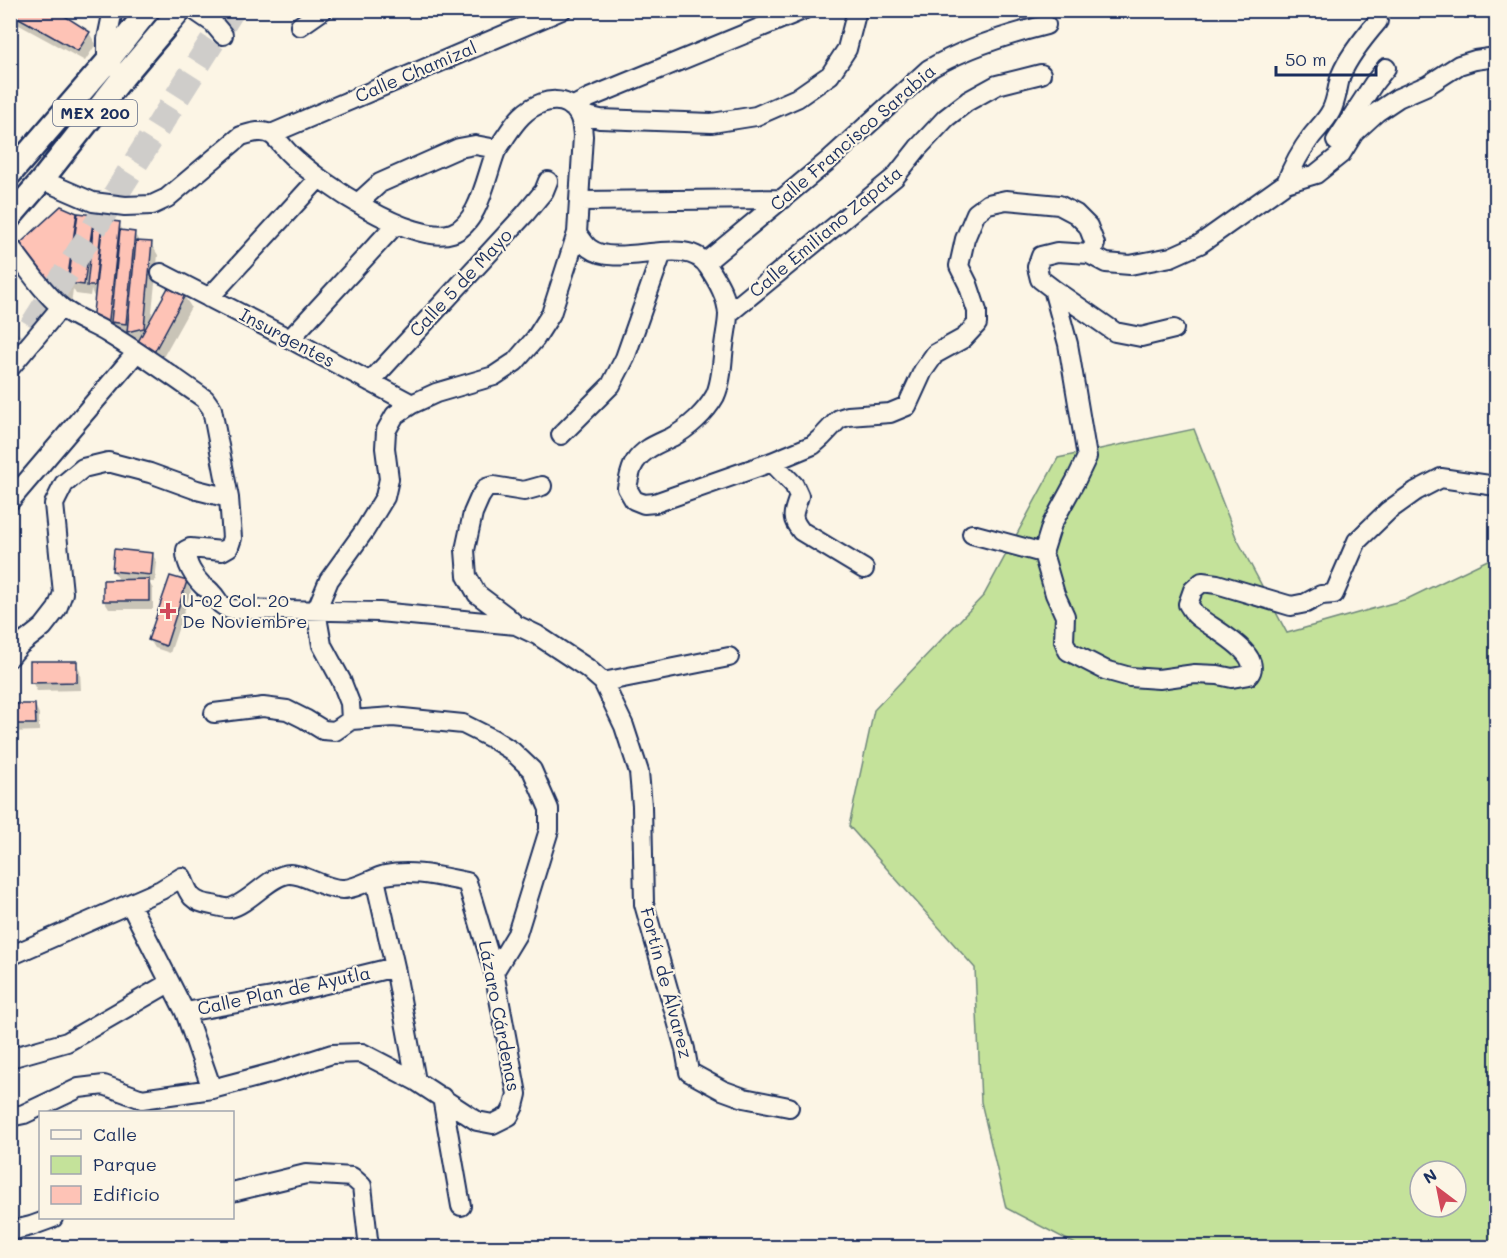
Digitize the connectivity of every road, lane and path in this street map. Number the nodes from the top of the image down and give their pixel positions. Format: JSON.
{"nodes":[{"id":1,"x":113,"y":10,"type":"edge"},
{"id":2,"x":148,"y":10,"type":"edge"},
{"id":3,"x":180,"y":10,"type":"edge"},
{"id":4,"x":194,"y":10,"type":"edge"},
{"id":5,"x":323,"y":10,"type":"edge"},
{"id":6,"x":562,"y":10,"type":"edge"},
{"id":7,"x":804,"y":10,"type":"edge"},
{"id":8,"x":857,"y":10,"type":"edge"},
{"id":9,"x":1378,"y":21,"type":"dead end"},
{"id":10,"x":1046,"y":25,"type":"dead end"},
{"id":11,"x":300,"y":26,"type":"dead end"},
{"id":12,"x":223,"y":34,"type":"dead end"},
{"id":13,"x":1497,"y":57,"type":"edge"},
{"id":14,"x":1386,"y":68,"type":"dead end"},
{"id":15,"x":116,"y":69,"type":"junction"},
{"id":16,"x":1041,"y":74,"type":"dead end"},
{"id":17,"x":575,"y":110,"type":"junction"},
{"id":18,"x":271,"y":134,"type":"junction"},
{"id":19,"x":497,"y":149,"type":"junction"},
{"id":20,"x":10,"y":174,"type":"edge"},
{"id":21,"x":1316,"y":174,"type":"junction"},
{"id":22,"x":319,"y":178,"type":"junction"},
{"id":23,"x":42,"y":180,"type":"junction"},
{"id":24,"x":548,"y":181,"type":"dead end"},
{"id":25,"x":1286,"y":183,"type":"junction"},
{"id":26,"x":783,"y":199,"type":"junction"},
{"id":27,"x":580,"y":201,"type":"junction"},
{"id":28,"x":358,"y":203,"type":"junction"},
{"id":29,"x":10,"y":217,"type":"edge"},
{"id":30,"x":396,"y":224,"type":"junction"},
{"id":31,"x":577,"y":233,"type":"junction"},
{"id":32,"x":10,"y":246,"type":"edge"},
{"id":33,"x":662,"y":253,"type":"junction"},
{"id":34,"x":1089,"y":254,"type":"junction"},
{"id":35,"x":706,"y":262,"type":"junction"},
{"id":36,"x":161,"y":273,"type":"dead end"},
{"id":37,"x":1053,"y":289,"type":"junction"},
{"id":38,"x":209,"y":298,"type":"junction"},
{"id":39,"x":61,"y":307,"type":"junction"},
{"id":40,"x":728,"y":314,"type":"junction"},
{"id":41,"x":1174,"y":329,"type":"dead end"},
{"id":42,"x":290,"y":339,"type":"junction"},
{"id":43,"x":137,"y":352,"type":"junction"},
{"id":44,"x":10,"y":368,"type":"edge"},
{"id":45,"x":370,"y":382,"type":"junction"},
{"id":46,"x":412,"y":404,"type":"junction"},
{"id":47,"x":561,"y":435,"type":"dead end"},
{"id":48,"x":772,"y":462,"type":"junction"},
{"id":49,"x":542,"y":486,"type":"dead end"},
{"id":50,"x":1497,"y":486,"type":"edge"},
{"id":51,"x":229,"y":498,"type":"junction"},
{"id":52,"x":10,"y":501,"type":"edge"},
{"id":53,"x":972,"y":534,"type":"dead end"},
{"id":54,"x":1043,"y":553,"type":"junction"},
{"id":55,"x":864,"y":569,"type":"dead end"},
{"id":56,"x":316,"y":611,"type":"junction"},
{"id":57,"x":516,"y":625,"type":"junction"},
{"id":58,"x":10,"y":657,"type":"edge"},
{"id":59,"x":729,"y":657,"type":"dead end"},
{"id":60,"x":603,"y":682,"type":"junction"},
{"id":61,"x":214,"y":713,"type":"dead end"},
{"id":62,"x":351,"y":720,"type":"junction"},
{"id":63,"x":375,"y":879,"type":"junction"},
{"id":64,"x":130,"y":904,"type":"junction"},
{"id":65,"x":10,"y":956,"type":"edge"},
{"id":66,"x":395,"y":967,"type":"junction"},
{"id":67,"x":494,"y":972,"type":"junction"},
{"id":68,"x":169,"y":983,"type":"junction"},
{"id":69,"x":185,"y":1012,"type":"junction"},
{"id":70,"x":10,"y":1058,"type":"edge"},
{"id":71,"x":416,"y":1081,"type":"junction"},
{"id":72,"x":212,"y":1089,"type":"junction"},
{"id":73,"x":442,"y":1097,"type":"junction"},
{"id":74,"x":789,"y":1107,"type":"dead end"},
{"id":75,"x":10,"y":1117,"type":"edge"},
{"id":76,"x":234,"y":1191,"type":"edge"},
{"id":77,"x":461,"y":1206,"type":"dead end"},
{"id":78,"x":50,"y":1219,"type":"edge"},
{"id":79,"x":10,"y":1231,"type":"edge"},
{"id":80,"x":369,"y":1248,"type":"edge"}],
"edges":[{"from":1,"to":15,"type":"street"},
{"from":2,"to":15,"type":"main road","number":"MEX 200"},
{"from":3,"to":15,"type":"main road","number":"MEX 200"},
{"from":4,"to":12,"type":"street"},
{"from":5,"to":11,"type":"street"},
{"from":6,"to":18,"type":"street","name":"Calle Chamizal"},
{"from":7,"to":17,"type":"street"},
{"from":8,"to":17,"type":"street"},
{"from":9,"to":25,"type":"street"},
{"from":10,"to":26,"type":"street","name":"Calle Francisco Sarabia"},
{"from":13,"to":21,"type":"street"},
{"from":14,"to":21,"type":"street"},
{"from":15,"to":20,"type":"main road","number":"MEX 200"},
{"from":15,"to":23,"type":"main road","number":"MEX 200"},
{"from":16,"to":40,"type":"street","name":"Calle Emiliano Zapata"},
{"from":17,"to":19,"type":"street"},
{"from":17,"to":27,"type":"street"},
{"from":18,"to":22,"type":"street"},
{"from":18,"to":23,"type":"street","name":"Calle Chamizal"},
{"from":19,"to":28,"type":"street"},
{"from":19,"to":30,"type":"street"},
{"from":21,"to":25,"type":"street"},
{"from":22,"to":28,"type":"street"},
{"from":22,"to":38,"type":"street"},
{"from":23,"to":29,"type":"main road","number":"MEX 200"},
{"from":24,"to":45,"type":"street","name":"Calle 5 de Mayo"},
{"from":25,"to":34,"type":"street"},
{"from":26,"to":27,"type":"street"},
{"from":26,"to":35,"type":"street","name":"Calle Francisco Sarabia"},
{"from":27,"to":31,"type":"street"},
{"from":28,"to":30,"type":"street"},
{"from":30,"to":42,"type":"street"},
{"from":31,"to":33,"type":"street"},
{"from":31,"to":46,"type":"street"},
{"from":32,"to":39,"type":"street"},
{"from":33,"to":35,"type":"street"},
{"from":33,"to":47,"type":"street"},
{"from":34,"to":37,"type":"street"},
{"from":34,"to":48,"type":"street"},
{"from":35,"to":40,"type":"street"},
{"from":36,"to":38,"type":"street","name":"Insurgentes"},
{"from":37,"to":41,"type":"street"},
{"from":37,"to":54,"type":"street"},
{"from":38,"to":42,"type":"street","name":"Insurgentes"},
{"from":39,"to":43,"type":"street"},
{"from":39,"to":44,"type":"street"},
{"from":40,"to":48,"type":"street"},
{"from":42,"to":45,"type":"street","name":"Insurgentes"},
{"from":43,"to":51,"type":"street"},
{"from":43,"to":52,"type":"street"},
{"from":45,"to":46,"type":"street","name":"Insurgentes"},
{"from":46,"to":56,"type":"street"},
{"from":48,"to":55,"type":"street"},
{"from":49,"to":57,"type":"street"},
{"from":50,"to":54,"type":"street"},
{"from":51,"to":56,"type":"street"},
{"from":51,"to":58,"type":"street"},
{"from":53,"to":54,"type":"street"},
{"from":56,"to":57,"type":"street"},
{"from":56,"to":62,"type":"street"},
{"from":57,"to":60,"type":"street","name":"Fortín de Álvarez"},
{"from":59,"to":60,"type":"street"},
{"from":60,"to":74,"type":"street","name":"Fortín de Álvarez"},
{"from":61,"to":62,"type":"street"},
{"from":62,"to":67,"type":"street"},
{"from":63,"to":64,"type":"street"},
{"from":63,"to":66,"type":"street"},
{"from":63,"to":67,"type":"street","name":"Lázaro Cárdenas"},
{"from":64,"to":65,"type":"street"},
{"from":64,"to":68,"type":"street","name":"Calle Plan de Ayutla"},
{"from":66,"to":69,"type":"street","name":"Calle Plan de Ayutla"},
{"from":66,"to":71,"type":"street"},
{"from":67,"to":73,"type":"street","name":"Lázaro Cárdenas"},
{"from":68,"to":69,"type":"street","name":"Calle Plan de Ayutla"},
{"from":68,"to":70,"type":"street"},
{"from":69,"to":72,"type":"street"},
{"from":71,"to":72,"type":"street","name":"Lázaro Cárdenas"},
{"from":71,"to":73,"type":"street","name":"Lázaro Cárdenas"},
{"from":72,"to":75,"type":"street","name":"Lázaro Cárdenas"},
{"from":73,"to":77,"type":"street"},
{"from":76,"to":80,"type":"street"},
{"from":78,"to":79,"type":"street"}]}
